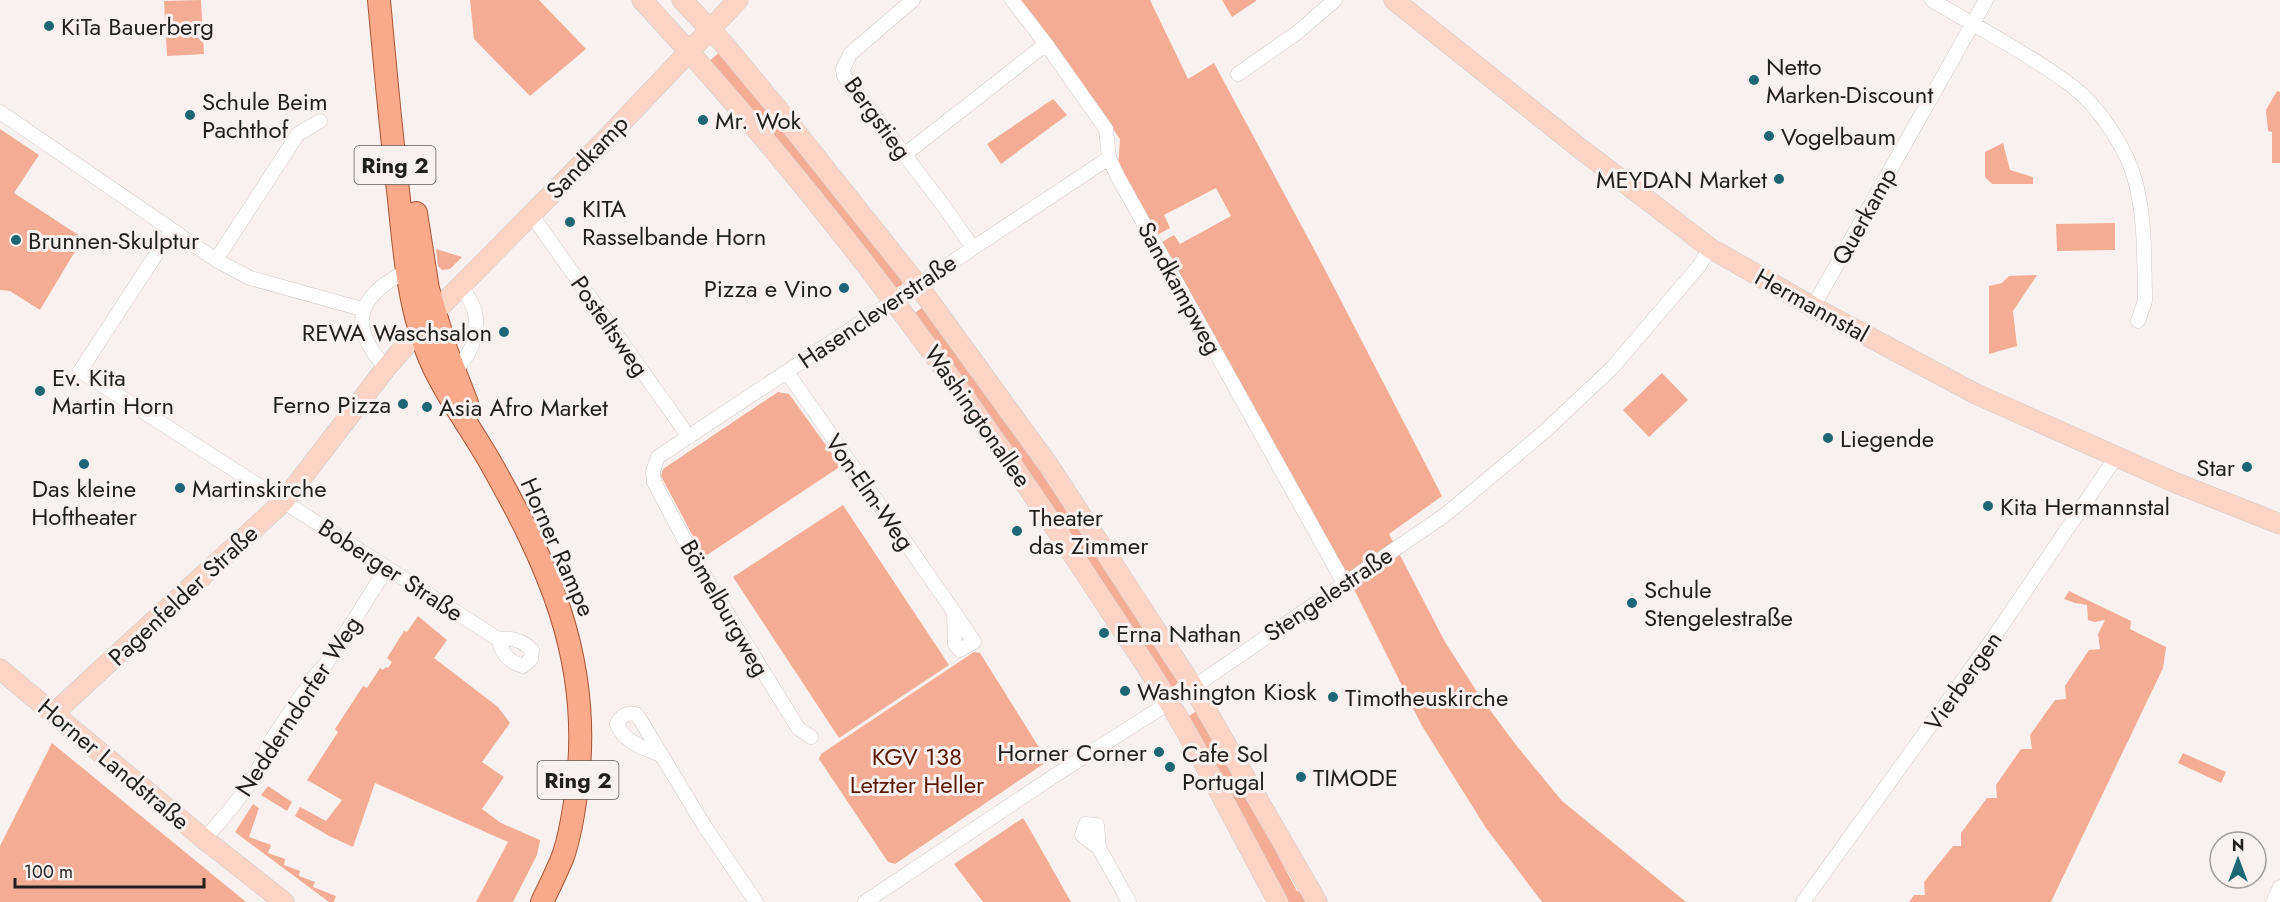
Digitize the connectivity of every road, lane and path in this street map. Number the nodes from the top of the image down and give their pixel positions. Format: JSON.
{"nodes":[{"id":1,"x":379,"y":0,"type":"edge"},
{"id":2,"x":395,"y":0,"type":"edge"},
{"id":3,"x":642,"y":0,"type":"edge"},
{"id":4,"x":682,"y":0,"type":"edge"},
{"id":5,"x":738,"y":0,"type":"edge"},
{"id":6,"x":913,"y":0,"type":"edge"},
{"id":7,"x":1012,"y":0,"type":"edge"},
{"id":8,"x":1335,"y":0,"type":"edge"},
{"id":9,"x":1395,"y":0,"type":"edge"},
{"id":10,"x":1932,"y":0,"type":"edge"},
{"id":11,"x":1986,"y":0,"type":"edge"},
{"id":12,"x":1972,"y":24,"type":"junction"},
{"id":13,"x":710,"y":30,"type":"junction"},
{"id":14,"x":1046,"y":44,"type":"junction"},
{"id":15,"x":688,"y":51,"type":"junction"},
{"id":16,"x":1238,"y":74,"type":"dead end"},
{"id":17,"x":0,"y":112,"type":"edge"},
{"id":18,"x":321,"y":121,"type":"dead end"},
{"id":19,"x":904,"y":155,"type":"junction"},
{"id":20,"x":1109,"y":158,"type":"junction"},
{"id":21,"x":531,"y":214,"type":"junction"},
{"id":22,"x":172,"y":230,"type":"junction"},
{"id":23,"x":973,"y":248,"type":"junction"},
{"id":24,"x":1710,"y":248,"type":"junction"},
{"id":25,"x":216,"y":260,"type":"junction"},
{"id":26,"x":407,"y":271,"type":"junction"},
{"id":27,"x":917,"y":284,"type":"junction"},
{"id":28,"x":460,"y":286,"type":"junction"},
{"id":29,"x":895,"y":300,"type":"junction"},
{"id":30,"x":1812,"y":307,"type":"junction"},
{"id":31,"x":362,"y":309,"type":"junction"},
{"id":32,"x":434,"y":313,"type":"junction"},
{"id":33,"x":2138,"y":321,"type":"dead end"},
{"id":34,"x":419,"y":330,"type":"junction"},
{"id":35,"x":386,"y":369,"type":"junction"},
{"id":36,"x":455,"y":370,"type":"junction"},
{"id":37,"x":787,"y":372,"type":"junction"},
{"id":38,"x":689,"y":437,"type":"junction"},
{"id":39,"x":2116,"y":457,"type":"junction"},
{"id":40,"x":490,"y":461,"type":"junction"},
{"id":41,"x":653,"y":471,"type":"joint"},
{"id":42,"x":284,"y":501,"type":"junction"},
{"id":43,"x":2280,"y":524,"type":"edge"},
{"id":44,"x":387,"y":568,"type":"junction"},
{"id":45,"x":1344,"y":583,"type":"junction"},
{"id":46,"x":954,"y":612,"type":"dead end"},
{"id":47,"x":498,"y":639,"type":"dead end"},
{"id":48,"x":0,"y":669,"type":"edge"},
{"id":49,"x":1193,"y":687,"type":"junction"},
{"id":50,"x":1169,"y":703,"type":"junction"},
{"id":51,"x":53,"y":714,"type":"junction"},
{"id":52,"x":811,"y":737,"type":"dead end"},
{"id":53,"x":660,"y":755,"type":"dead end"},
{"id":54,"x":204,"y":839,"type":"junction"},
{"id":55,"x":1100,"y":848,"type":"dead end"},
{"id":56,"x":2280,"y":887,"type":"edge"},
{"id":57,"x":284,"y":902,"type":"edge"},
{"id":58,"x":542,"y":902,"type":"edge"},
{"id":59,"x":756,"y":902,"type":"edge"},
{"id":60,"x":866,"y":902,"type":"edge"},
{"id":61,"x":1129,"y":902,"type":"edge"},
{"id":62,"x":1278,"y":902,"type":"edge"},
{"id":63,"x":1317,"y":902,"type":"edge"},
{"id":64,"x":1803,"y":902,"type":"edge"},
{"id":65,"x":2273,"y":902,"type":"edge"}],
"edges":[{"from":1,"to":26,"type":"main road","number":"Ring 2"},
{"from":2,"to":32,"type":"main road","number":"Ring 2"},
{"from":3,"to":15,"type":"street","name":"Washingtonallee"},
{"from":4,"to":13,"type":"street","name":"Washingtonallee"},
{"from":5,"to":13,"type":"street","name":"Sandkamp"},
{"from":6,"to":19,"type":"street","name":"Bergstieg"},
{"from":7,"to":14,"type":"street","name":"Sandkampweg"},
{"from":8,"to":16,"type":"street"},
{"from":9,"to":24,"type":"street","name":"Hermannstal"},
{"from":10,"to":12,"type":"street"},
{"from":11,"to":12,"type":"street","name":"Querkamp"},
{"from":12,"to":30,"type":"street","name":"Querkamp"},
{"from":12,"to":33,"type":"street"},
{"from":13,"to":15,"type":"street","name":"Sandkamp"},
{"from":13,"to":27,"type":"street","name":"Washingtonallee"},
{"from":14,"to":19,"type":"street"},
{"from":14,"to":20,"type":"street","name":"Sandkampweg"},
{"from":15,"to":21,"type":"street","name":"Sandkamp"},
{"from":15,"to":29,"type":"street","name":"Washingtonallee"},
{"from":17,"to":22,"type":"street"},
{"from":18,"to":25,"type":"street"},
{"from":19,"to":23,"type":"street","name":"Bergstieg"},
{"from":20,"to":23,"type":"street","name":"Hasencleverstraße"},
{"from":20,"to":45,"type":"street","name":"Sandkampweg"},
{"from":21,"to":28,"type":"street","name":"Sandkamp"},
{"from":21,"to":38,"type":"street","name":"Posteltsweg"},
{"from":22,"to":25,"type":"street"},
{"from":22,"to":42,"type":"street","name":"Boberger Straße"},
{"from":23,"to":27,"type":"street","name":"Hasencleverstraße"},
{"from":24,"to":30,"type":"street","name":"Hermannstal"},
{"from":24,"to":45,"type":"street","name":"Stengelestraße"},
{"from":25,"to":31,"type":"street"},
{"from":26,"to":31,"type":"street"},
{"from":26,"to":34,"type":"main road","number":"Ring 2"},
{"from":27,"to":29,"type":"street","name":"Hasencleverstraße"},
{"from":27,"to":49,"type":"street","name":"Washingtonallee"},
{"from":28,"to":32,"type":"street","name":"Sandkamp"},
{"from":28,"to":36,"type":"street"},
{"from":29,"to":37,"type":"street","name":"Hasencleverstraße"},
{"from":29,"to":50,"type":"street","name":"Washingtonallee"},
{"from":30,"to":39,"type":"street","name":"Hermannstal"},
{"from":31,"to":35,"type":"street"},
{"from":32,"to":34,"type":"street"},
{"from":32,"to":36,"type":"main road","name":"Horner Rampe","number":"Ring 2"},
{"from":34,"to":35,"type":"street","name":"Pagenfelder Straße"},
{"from":34,"to":40,"type":"main road","name":"Horner Rampe","number":"Ring 2"},
{"from":35,"to":42,"type":"street","name":"Pagenfelder Straße"},
{"from":36,"to":40,"type":"main road","name":"Horner Rampe","number":"Ring 2"},
{"from":37,"to":38,"type":"street","name":"Hasencleverstraße"},
{"from":37,"to":46,"type":"street","name":"Von-Elm-Weg"},
{"from":38,"to":41,"type":"street","name":"Hasencleverstraße"},
{"from":39,"to":43,"type":"street","name":"Hermannstal"},
{"from":39,"to":64,"type":"street","name":"Vierbergen"},
{"from":40,"to":58,"type":"main road","name":"Horner Rampe","number":"Ring 2"},
{"from":41,"to":52,"type":"street","name":"Bömelburgweg"},
{"from":42,"to":44,"type":"street","name":"Boberger Straße"},
{"from":42,"to":51,"type":"street","name":"Pagenfelder Straße"},
{"from":44,"to":47,"type":"street","name":"Boberger Straße"},
{"from":44,"to":54,"type":"street","name":"Nedderndorfer Weg"},
{"from":45,"to":49,"type":"street","name":"Stengelestraße"},
{"from":48,"to":51,"type":"street","name":"Horner Landstraße"},
{"from":49,"to":50,"type":"street","name":"Stengelestraße"},
{"from":49,"to":63,"type":"street","name":"Washingtonallee"},
{"from":50,"to":60,"type":"street","name":"Stengelestraße"},
{"from":50,"to":62,"type":"street","name":"Washingtonallee"},
{"from":51,"to":54,"type":"street","name":"Horner Landstraße"},
{"from":53,"to":59,"type":"street"},
{"from":54,"to":57,"type":"street","name":"Horner Landstraße"},
{"from":55,"to":61,"type":"street"},
{"from":56,"to":65,"type":"street"}]}
